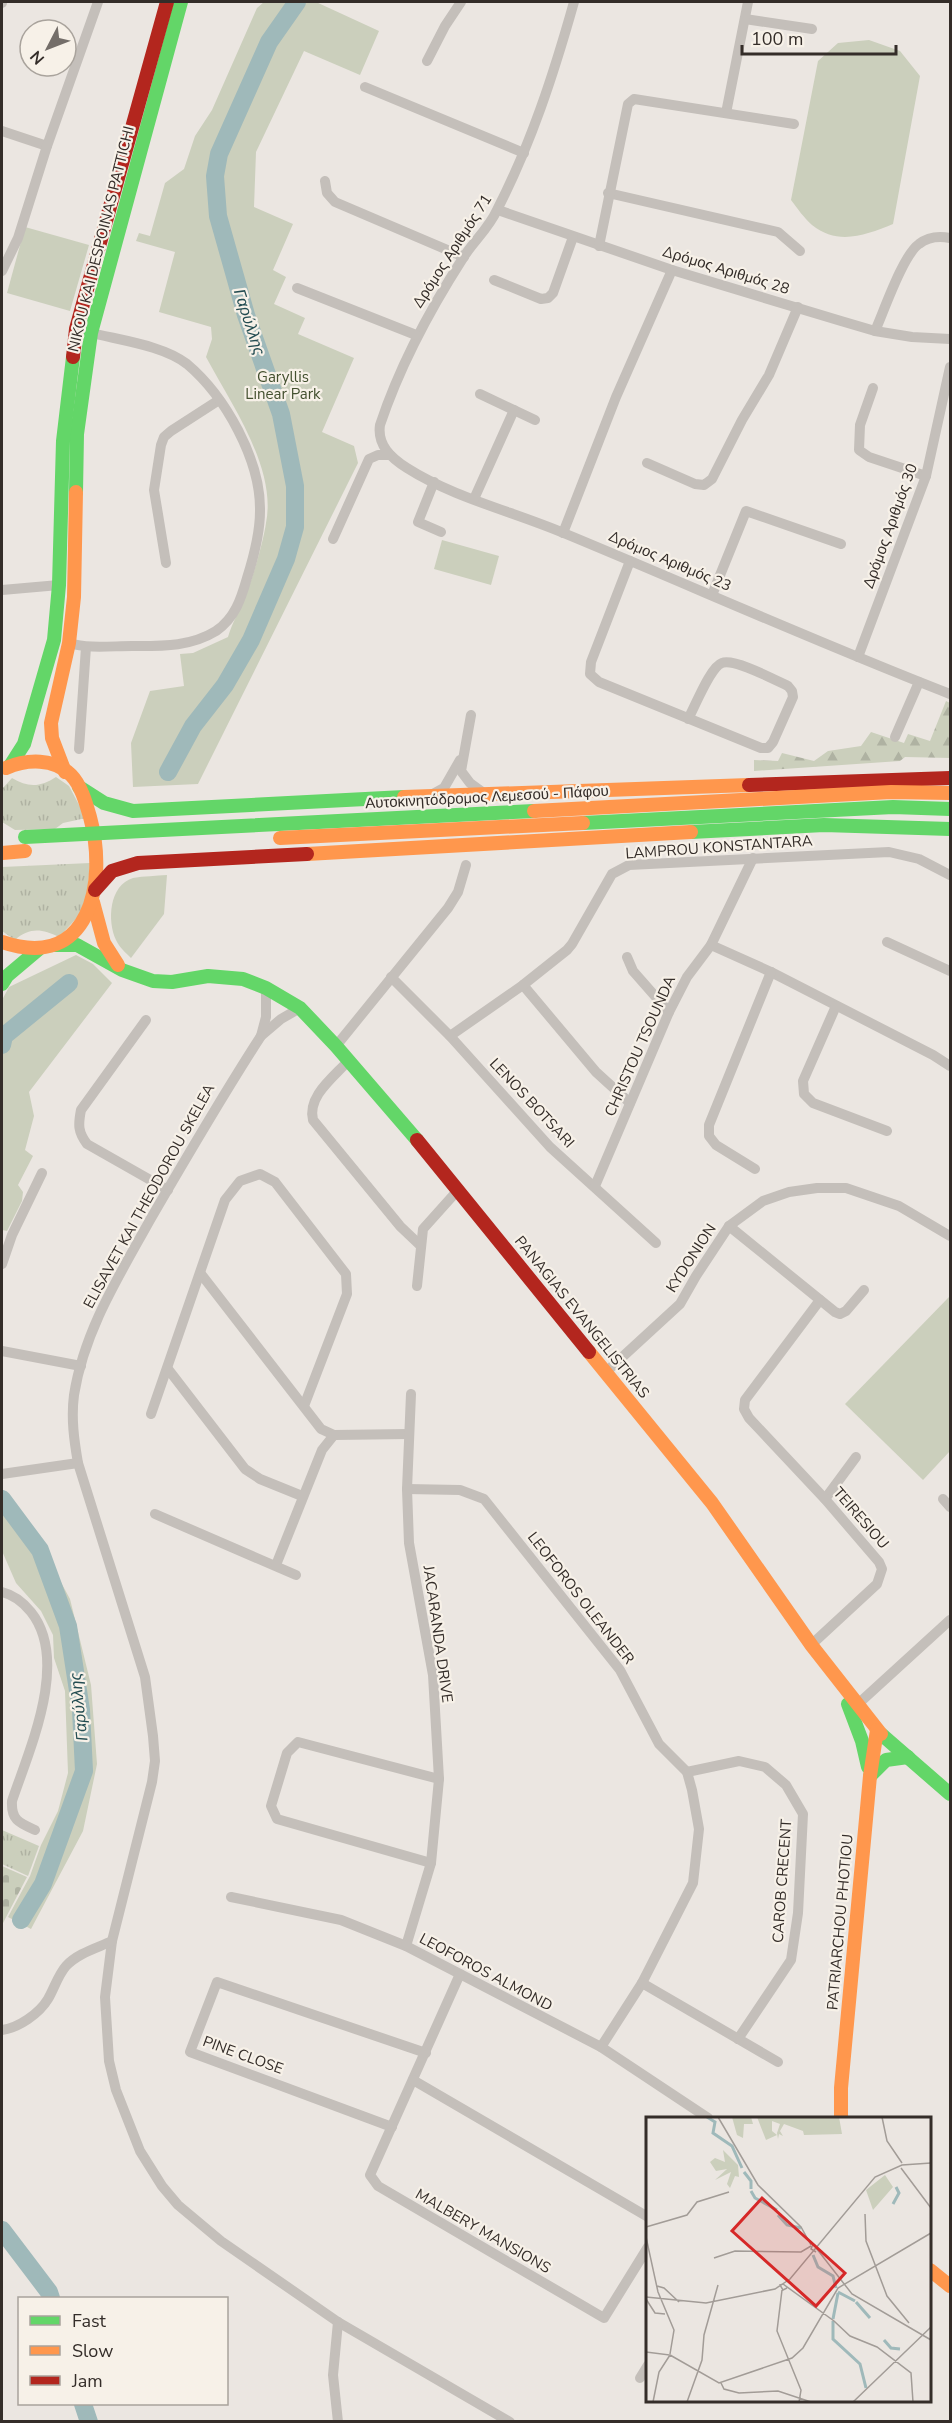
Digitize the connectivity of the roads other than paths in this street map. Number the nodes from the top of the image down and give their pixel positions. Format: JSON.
{"nodes":[{"id":1,"x":98,"y":2,"type":"edge"},
{"id":2,"x":168,"y":2,"type":"edge"},
{"id":3,"x":181,"y":2,"type":"edge"},
{"id":4,"x":461,"y":2,"type":"edge"},
{"id":5,"x":574,"y":2,"type":"edge"},
{"id":6,"x":748,"y":2,"type":"edge"},
{"id":7,"x":745,"y":19,"type":"junction"},
{"id":8,"x":813,"y":29,"type":"dead end"},
{"id":9,"x":427,"y":61,"type":"dead end"},
{"id":10,"x":364,"y":87,"type":"dead end"},
{"id":11,"x":726,"y":113,"type":"junction"},
{"id":12,"x":794,"y":124,"type":"dead end"},
{"id":13,"x":2,"y":131,"type":"edge"},
{"id":14,"x":47,"y":146,"type":"junction"},
{"id":15,"x":524,"y":153,"type":"junction"},
{"id":16,"x":325,"y":181,"type":"dead end"},
{"id":17,"x":608,"y":193,"type":"junction"},
{"id":18,"x":498,"y":210,"type":"junction"},
{"id":19,"x":573,"y":237,"type":"junction"},
{"id":20,"x":951,"y":238,"type":"edge"},
{"id":21,"x":599,"y":246,"type":"junction"},
{"id":22,"x":800,"y":252,"type":"dead end"},
{"id":23,"x":464,"y":257,"type":"junction"},
{"id":24,"x":672,"y":270,"type":"junction"},
{"id":25,"x":2,"y":271,"type":"edge"},
{"id":26,"x":494,"y":280,"type":"dead end"},
{"id":27,"x":297,"y":288,"type":"dead end"},
{"id":28,"x":798,"y":307,"type":"junction"},
{"id":29,"x":76,"y":328,"type":"junction"},
{"id":30,"x":875,"y":331,"type":"junction"},
{"id":31,"x":91,"y":333,"type":"junction"},
{"id":32,"x":416,"y":335,"type":"junction"},
{"id":33,"x":951,"y":339,"type":"edge"},
{"id":34,"x":951,"y":367,"type":"edge"},
{"id":35,"x":873,"y":388,"type":"dead end"},
{"id":36,"x":480,"y":394,"type":"dead end"},
{"id":37,"x":219,"y":400,"type":"junction"},
{"id":38,"x":514,"y":410,"type":"junction"},
{"id":39,"x":535,"y":420,"type":"dead end"},
{"id":40,"x":387,"y":451,"type":"junction"},
{"id":41,"x":647,"y":462,"type":"dead end"},
{"id":42,"x":926,"y":476,"type":"junction"},
{"id":43,"x":434,"y":482,"type":"junction"},
{"id":44,"x":474,"y":499,"type":"junction"},
{"id":45,"x":441,"y":532,"type":"dead end"},
{"id":46,"x":563,"y":533,"type":"junction"},
{"id":47,"x":333,"y":539,"type":"dead end"},
{"id":48,"x":841,"y":544,"type":"dead end"},
{"id":49,"x":630,"y":561,"type":"junction"},
{"id":50,"x":166,"y":563,"type":"dead end"},
{"id":51,"x":59,"y":585,"type":"junction"},
{"id":52,"x":2,"y":590,"type":"edge"},
{"id":53,"x":712,"y":595,"type":"junction"},
{"id":54,"x":69,"y":643,"type":"junction"},
{"id":55,"x":86,"y":647,"type":"junction"},
{"id":56,"x":858,"y":657,"type":"junction"},
{"id":57,"x":919,"y":682,"type":"junction"},
{"id":58,"x":951,"y":694,"type":"edge"},
{"id":59,"x":471,"y":715,"type":"dead end"},
{"id":60,"x":688,"y":719,"type":"junction"},
{"id":61,"x":895,"y":737,"type":"dead end"},
{"id":62,"x":78,"y":749,"type":"dead end"},
{"id":63,"x":463,"y":754,"type":"junction"},
{"id":64,"x":6,"y":769,"type":"edge"},
{"id":65,"x":65,"y":772,"type":"junction"},
{"id":66,"x":951,"y":778,"type":"edge"},
{"id":67,"x":79,"y":787,"type":"junction"},
{"id":68,"x":951,"y":793,"type":"edge"},
{"id":69,"x":485,"y":794,"type":"junction"},
{"id":70,"x":427,"y":796,"type":"junction"},
{"id":71,"x":951,"y":809,"type":"edge"},
{"id":72,"x":951,"y":829,"type":"edge"},
{"id":73,"x":263,"y":839,"type":"dead end"},
{"id":74,"x":108,"y":847,"type":"dead end"},
{"id":75,"x":84,"y":848,"type":"dead end"},
{"id":76,"x":2,"y":853,"type":"edge"},
{"id":77,"x":753,"y":858,"type":"junction"},
{"id":78,"x":466,"y":865,"type":"dead end"},
{"id":79,"x":951,"y":875,"type":"edge"},
{"id":80,"x":94,"y":896,"type":"junction"},
{"id":81,"x":2,"y":942,"type":"edge"},
{"id":82,"x":887,"y":942,"type":"dead end"},
{"id":83,"x":55,"y":945,"type":"junction"},
{"id":84,"x":711,"y":945,"type":"junction"},
{"id":85,"x":39,"y":949,"type":"junction"},
{"id":86,"x":627,"y":957,"type":"dead end"},
{"id":87,"x":122,"y":970,"type":"junction"},
{"id":88,"x":951,"y":971,"type":"edge"},
{"id":89,"x":771,"y":972,"type":"junction"},
{"id":90,"x":391,"y":977,"type":"junction"},
{"id":91,"x":2,"y":984,"type":"edge"},
{"id":92,"x":523,"y":985,"type":"junction"},
{"id":93,"x":266,"y":988,"type":"junction"},
{"id":94,"x":836,"y":1006,"type":"junction"},
{"id":95,"x":300,"y":1008,"type":"junction"},
{"id":96,"x":669,"y":1012,"type":"junction"},
{"id":97,"x":146,"y":1020,"type":"dead end"},
{"id":98,"x":261,"y":1036,"type":"junction"},
{"id":99,"x":450,"y":1036,"type":"junction"},
{"id":100,"x":336,"y":1046,"type":"junction"},
{"id":101,"x":349,"y":1060,"type":"junction"},
{"id":102,"x":951,"y":1066,"type":"edge"},
{"id":103,"x":630,"y":1103,"type":"junction"},
{"id":104,"x":886,"y":1131,"type":"dead end"},
{"id":105,"x":755,"y":1168,"type":"dead end"},
{"id":106,"x":42,"y":1173,"type":"dead end"},
{"id":107,"x":595,"y":1186,"type":"junction"},
{"id":108,"x":168,"y":1190,"type":"junction"},
{"id":109,"x":458,"y":1190,"type":"junction"},
{"id":110,"x":729,"y":1226,"type":"junction"},
{"id":111,"x":951,"y":1236,"type":"edge"},
{"id":112,"x":656,"y":1243,"type":"dead end"},
{"id":113,"x":420,"y":1245,"type":"junction"},
{"id":114,"x":2,"y":1264,"type":"edge"},
{"id":115,"x":201,"y":1274,"type":"junction"},
{"id":116,"x":417,"y":1286,"type":"dead end"},
{"id":117,"x":864,"y":1290,"type":"dead end"},
{"id":118,"x":819,"y":1300,"type":"junction"},
{"id":119,"x":2,"y":1352,"type":"edge"},
{"id":120,"x":81,"y":1366,"type":"junction"},
{"id":121,"x":168,"y":1369,"type":"junction"},
{"id":122,"x":606,"y":1372,"type":"junction"},
{"id":123,"x":411,"y":1394,"type":"dead end"},
{"id":124,"x":304,"y":1406,"type":"junction"},
{"id":125,"x":151,"y":1414,"type":"dead end"},
{"id":126,"x":409,"y":1434,"type":"junction"},
{"id":127,"x":334,"y":1435,"type":"junction"},
{"id":128,"x":856,"y":1457,"type":"dead end"},
{"id":129,"x":78,"y":1463,"type":"junction"},
{"id":130,"x":2,"y":1474,"type":"edge"},
{"id":131,"x":407,"y":1489,"type":"junction"},
{"id":132,"x":302,"y":1496,"type":"junction"},
{"id":133,"x":825,"y":1499,"type":"junction"},
{"id":134,"x":155,"y":1514,"type":"dead end"},
{"id":135,"x":276,"y":1565,"type":"junction"},
{"id":136,"x":296,"y":1575,"type":"dead end"},
{"id":137,"x":2,"y":1592,"type":"edge"},
{"id":138,"x":946,"y":1624,"type":"edge"},
{"id":139,"x":951,"y":1639,"type":"edge"},
{"id":140,"x":811,"y":1646,"type":"junction"},
{"id":141,"x":853,"y":1704,"type":"junction"},
{"id":142,"x":877,"y":1730,"type":"junction"},
{"id":143,"x":908,"y":1757,"type":"junction"},
{"id":144,"x":687,"y":1772,"type":"junction"},
{"id":145,"x":870,"y":1776,"type":"junction"},
{"id":146,"x":439,"y":1779,"type":"junction"},
{"id":147,"x":951,"y":1794,"type":"edge"},
{"id":148,"x":35,"y":1830,"type":"dead end"},
{"id":149,"x":431,"y":1863,"type":"junction"},
{"id":150,"x":231,"y":1897,"type":"dead end"},
{"id":151,"x":112,"y":1941,"type":"junction"},
{"id":152,"x":406,"y":1946,"type":"junction"},
{"id":153,"x":459,"y":1974,"type":"junction"},
{"id":154,"x":642,"y":1983,"type":"junction"},
{"id":155,"x":2,"y":2030,"type":"edge"},
{"id":156,"x":738,"y":2038,"type":"junction"},
{"id":157,"x":601,"y":2047,"type":"junction"},
{"id":158,"x":426,"y":2053,"type":"junction"},
{"id":159,"x":778,"y":2062,"type":"dead end"},
{"id":160,"x":413,"y":2080,"type":"junction"},
{"id":161,"x":706,"y":2117,"type":"edge"},
{"id":162,"x":841,"y":2117,"type":"edge"},
{"id":163,"x":392,"y":2127,"type":"junction"},
{"id":164,"x":646,"y":2216,"type":"edge"},
{"id":165,"x":646,"y":2250,"type":"edge"},
{"id":166,"x":931,"y":2271,"type":"edge"},
{"id":167,"x":951,"y":2286,"type":"edge"},
{"id":168,"x":338,"y":2322,"type":"junction"},
{"id":169,"x":646,"y":2368,"type":"edge"},
{"id":170,"x":640,"y":2378,"type":"dead end"},
{"id":171,"x":338,"y":2421,"type":"edge"},
{"id":172,"x":510,"y":2421,"type":"edge"}],
"edges":[{"from":1,"to":14,"type":"street"},
{"from":2,"to":29,"type":"main road","name":"NIKOU KAI DESPOINAS PATTICHI"},
{"from":3,"to":31,"type":"main road","name":"NIKOU KAI DESPOINAS PATTICHI"},
{"from":4,"to":9,"type":"street"},
{"from":5,"to":15,"type":"street","name":"Δρόμος Αριθμός 71"},
{"from":6,"to":7,"type":"street"},
{"from":7,"to":8,"type":"street"},
{"from":7,"to":11,"type":"street"},
{"from":10,"to":15,"type":"street"},
{"from":11,"to":12,"type":"street"},
{"from":11,"to":17,"type":"street"},
{"from":13,"to":14,"type":"street"},
{"from":14,"to":25,"type":"street"},
{"from":15,"to":18,"type":"street","name":"Δρόμος Αριθμός 71"},
{"from":16,"to":23,"type":"street"},
{"from":17,"to":21,"type":"street"},
{"from":17,"to":22,"type":"street"},
{"from":18,"to":19,"type":"street","name":"Δρόμος Αριθμός 28"},
{"from":18,"to":23,"type":"street","name":"Δρόμος Αριθμός 71"},
{"from":19,"to":21,"type":"street","name":"Δρόμος Αριθμός 28"},
{"from":19,"to":26,"type":"street"},
{"from":20,"to":30,"type":"street"},
{"from":21,"to":24,"type":"street","name":"Δρόμος Αριθμός 28"},
{"from":23,"to":32,"type":"street","name":"Δρόμος Αριθμός 71"},
{"from":24,"to":28,"type":"street","name":"Δρόμος Αριθμός 28"},
{"from":24,"to":46,"type":"street"},
{"from":27,"to":32,"type":"street"},
{"from":28,"to":30,"type":"street","name":"Δρόμος Αριθμός 28"},
{"from":28,"to":41,"type":"street"},
{"from":29,"to":31,"type":"street"},
{"from":29,"to":51,"type":"main road","name":"NIKOU KAI DESPOINAS PATTICHI"},
{"from":30,"to":33,"type":"street","name":"Δρόμος Αριθμός 28"},
{"from":31,"to":37,"type":"street"},
{"from":31,"to":54,"type":"main road","name":"NIKOU KAI DESPOINAS PATTICHI"},
{"from":32,"to":40,"type":"street","name":"Δρόμος Αριθμός 71"},
{"from":34,"to":42,"type":"street","name":"Δρόμος Αριθμός 30"},
{"from":35,"to":42,"type":"street"},
{"from":36,"to":38,"type":"street"},
{"from":37,"to":50,"type":"street"},
{"from":37,"to":55,"type":"street"},
{"from":38,"to":39,"type":"street"},
{"from":38,"to":44,"type":"street"},
{"from":40,"to":43,"type":"street","name":"Δρόμος Αριθμός 23"},
{"from":40,"to":47,"type":"street"},
{"from":42,"to":56,"type":"street","name":"Δρόμος Αριθμός 30"},
{"from":43,"to":44,"type":"street","name":"Δρόμος Αριθμός 23"},
{"from":43,"to":45,"type":"street"},
{"from":44,"to":46,"type":"street","name":"Δρόμος Αριθμός 23"},
{"from":46,"to":49,"type":"street","name":"Δρόμος Αριθμός 23"},
{"from":48,"to":53,"type":"street"},
{"from":49,"to":53,"type":"street","name":"Δρόμος Αριθμός 23"},
{"from":49,"to":60,"type":"street"},
{"from":51,"to":52,"type":"street"},
{"from":51,"to":64,"type":"main road","name":"NIKOU KAI DESPOINAS PATTICHI"},
{"from":53,"to":56,"type":"street","name":"Δρόμος Αριθμός 23"},
{"from":54,"to":55,"type":"street"},
{"from":54,"to":65,"type":"main road","name":"NIKOU KAI DESPOINAS PATTICHI"},
{"from":55,"to":62,"type":"street"},
{"from":56,"to":57,"type":"street","name":"Δρόμος Αριθμός 23"},
{"from":57,"to":58,"type":"street","name":"Δρόμος Αριθμός 23"},
{"from":57,"to":61,"type":"street"},
{"from":59,"to":63,"type":"street"},
{"from":60,"to":60,"type":"street"},
{"from":63,"to":69,"type":"street"},
{"from":63,"to":70,"type":"street"},
{"from":64,"to":65,"type":"main road"},
{"from":65,"to":67,"type":"main road"},
{"from":66,"to":69,"type":"main road"},
{"from":67,"to":70,"type":"main road"},
{"from":67,"to":80,"type":"main road"},
{"from":68,"to":76,"type":"main road","name":"Αυτοκινητόδρομος Λεμεσού - Πάφου","bridge":true},
{"from":69,"to":70,"type":"main road"},
{"from":71,"to":73,"type":"main road","name":"Αυτοκινητόδρομος Λεμεσού - Πάφου","bridge":true},
{"from":72,"to":80,"type":"main road"},
{"from":74,"to":75,"type":"main road"},
{"from":77,"to":79,"type":"street","name":"LAMPROU KONSTANTARA"},
{"from":77,"to":84,"type":"street","name":"CHRISTOU TSOUNDA"},
{"from":77,"to":92,"type":"street","name":"LAMPROU KONSTANTARA"},
{"from":78,"to":90,"type":"street"},
{"from":80,"to":83,"type":"main road"},
{"from":80,"to":87,"type":"main road"},
{"from":81,"to":85,"type":"main road"},
{"from":82,"to":88,"type":"street"},
{"from":83,"to":85,"type":"main road"},
{"from":83,"to":87,"type":"main road","name":"PANAGIAS EVANGELISTRIAS"},
{"from":84,"to":89,"type":"street"},
{"from":84,"to":96,"type":"street","name":"CHRISTOU TSOUNDA"},
{"from":85,"to":91,"type":"main road"},
{"from":86,"to":96,"type":"street"},
{"from":87,"to":93,"type":"main road","name":"PANAGIAS EVANGELISTRIAS"},
{"from":89,"to":94,"type":"street"},
{"from":89,"to":105,"type":"street"},
{"from":90,"to":99,"type":"street","name":"LENOS BOTSARI"},
{"from":90,"to":100,"type":"street"},
{"from":92,"to":99,"type":"street","name":"LAMPROU KONSTANTARA"},
{"from":92,"to":103,"type":"street"},
{"from":93,"to":95,"type":"main road","name":"PANAGIAS EVANGELISTRIAS"},
{"from":93,"to":98,"type":"street","name":"ELISAVET KAI THEODOROU SKELEA"},
{"from":94,"to":102,"type":"street"},
{"from":94,"to":104,"type":"street"},
{"from":95,"to":98,"type":"street","name":"ELISAVET KAI THEODOROU SKELEA"},
{"from":95,"to":100,"type":"main road","name":"PANAGIAS EVANGELISTRIAS"},
{"from":96,"to":103,"type":"street","name":"CHRISTOU TSOUNDA"},
{"from":97,"to":108,"type":"street"},
{"from":98,"to":108,"type":"street","name":"ELISAVET KAI THEODOROU SKELEA"},
{"from":99,"to":107,"type":"street","name":"LENOS BOTSARI"},
{"from":100,"to":101,"type":"main road","name":"PANAGIAS EVANGELISTRIAS"},
{"from":101,"to":109,"type":"main road","name":"PANAGIAS EVANGELISTRIAS"},
{"from":101,"to":113,"type":"street"},
{"from":103,"to":107,"type":"street","name":"CHRISTOU TSOUNDA"},
{"from":106,"to":114,"type":"street"},
{"from":107,"to":112,"type":"street","name":"LENOS BOTSARI"},
{"from":108,"to":120,"type":"street","name":"ELISAVET KAI THEODOROU SKELEA"},
{"from":109,"to":113,"type":"street"},
{"from":109,"to":122,"type":"main road","name":"PANAGIAS EVANGELISTRIAS"},
{"from":110,"to":111,"type":"street","name":"KYDONION"},
{"from":110,"to":118,"type":"street"},
{"from":110,"to":122,"type":"street","name":"KYDONION"},
{"from":113,"to":116,"type":"street"},
{"from":115,"to":121,"type":"street"},
{"from":115,"to":124,"type":"street"},
{"from":115,"to":124,"type":"street"},
{"from":117,"to":118,"type":"street"},
{"from":118,"to":133,"type":"street","name":"TEIRESIOU"},
{"from":119,"to":120,"type":"street"},
{"from":120,"to":129,"type":"street","name":"ELISAVET KAI THEODOROU SKELEA"},
{"from":121,"to":125,"type":"street"},
{"from":121,"to":132,"type":"street"},
{"from":122,"to":140,"type":"main road","name":"PANAGIAS EVANGELISTRIAS"},
{"from":123,"to":126,"type":"street","name":"JACARANDA DRIVE"},
{"from":124,"to":127,"type":"street"},
{"from":126,"to":127,"type":"street"},
{"from":126,"to":131,"type":"street","name":"JACARANDA DRIVE"},
{"from":127,"to":132,"type":"street"},
{"from":128,"to":133,"type":"street"},
{"from":129,"to":130,"type":"street"},
{"from":129,"to":151,"type":"street","name":"ELISAVET KAI THEODOROU SKELEA"},
{"from":131,"to":144,"type":"street","name":"LEOFOROS OLEANDER"},
{"from":131,"to":146,"type":"street","name":"JACARANDA DRIVE"},
{"from":132,"to":135,"type":"street"},
{"from":133,"to":140,"type":"street","name":"TEIRESIOU"},
{"from":134,"to":135,"type":"street"},
{"from":135,"to":136,"type":"street"},
{"from":137,"to":148,"type":"street"},
{"from":138,"to":139,"type":"street"},
{"from":138,"to":141,"type":"street"},
{"from":140,"to":141,"type":"main road","name":"PANAGIAS EVANGELISTRIAS"},
{"from":141,"to":142,"type":"main road"},
{"from":141,"to":145,"type":"main road"},
{"from":142,"to":143,"type":"main road"},
{"from":142,"to":145,"type":"main road","name":"PATRIARCHOU PHOTIOU"},
{"from":143,"to":145,"type":"main road"},
{"from":143,"to":147,"type":"main road"},
{"from":144,"to":154,"type":"street"},
{"from":144,"to":156,"type":"street","name":"CAROB CRECENT"},
{"from":145,"to":162,"type":"main road","name":"PATRIARCHOU PHOTIOU"},
{"from":146,"to":149,"type":"street","name":"JACARANDA DRIVE"},
{"from":146,"to":149,"type":"street"},
{"from":149,"to":152,"type":"street","name":"JACARANDA DRIVE"},
{"from":150,"to":152,"type":"street","name":"LEOFOROS ALMOND"},
{"from":151,"to":155,"type":"street"},
{"from":151,"to":168,"type":"street","name":"ELISAVET KAI THEODOROU SKELEA"},
{"from":152,"to":153,"type":"street","name":"LEOFOROS ALMOND"},
{"from":153,"to":157,"type":"street","name":"LEOFOROS ALMOND"},
{"from":153,"to":158,"type":"street","name":"MALBERY MANSIONS"},
{"from":154,"to":156,"type":"street"},
{"from":154,"to":157,"type":"street"},
{"from":156,"to":159,"type":"street"},
{"from":157,"to":161,"type":"street","name":"LEOFOROS ALMOND"},
{"from":158,"to":160,"type":"street","name":"MALBERY MANSIONS"},
{"from":158,"to":163,"type":"street","name":"PINE CLOSE"},
{"from":160,"to":163,"type":"street","name":"MALBERY MANSIONS"},
{"from":160,"to":164,"type":"street"},
{"from":163,"to":165,"type":"street","name":"MALBERY MANSIONS"},
{"from":166,"to":167,"type":"main road"},
{"from":168,"to":171,"type":"street"},
{"from":168,"to":172,"type":"street","name":"ELISAVET KAI THEODOROU SKELEA"},
{"from":169,"to":170,"type":"street"}]}
